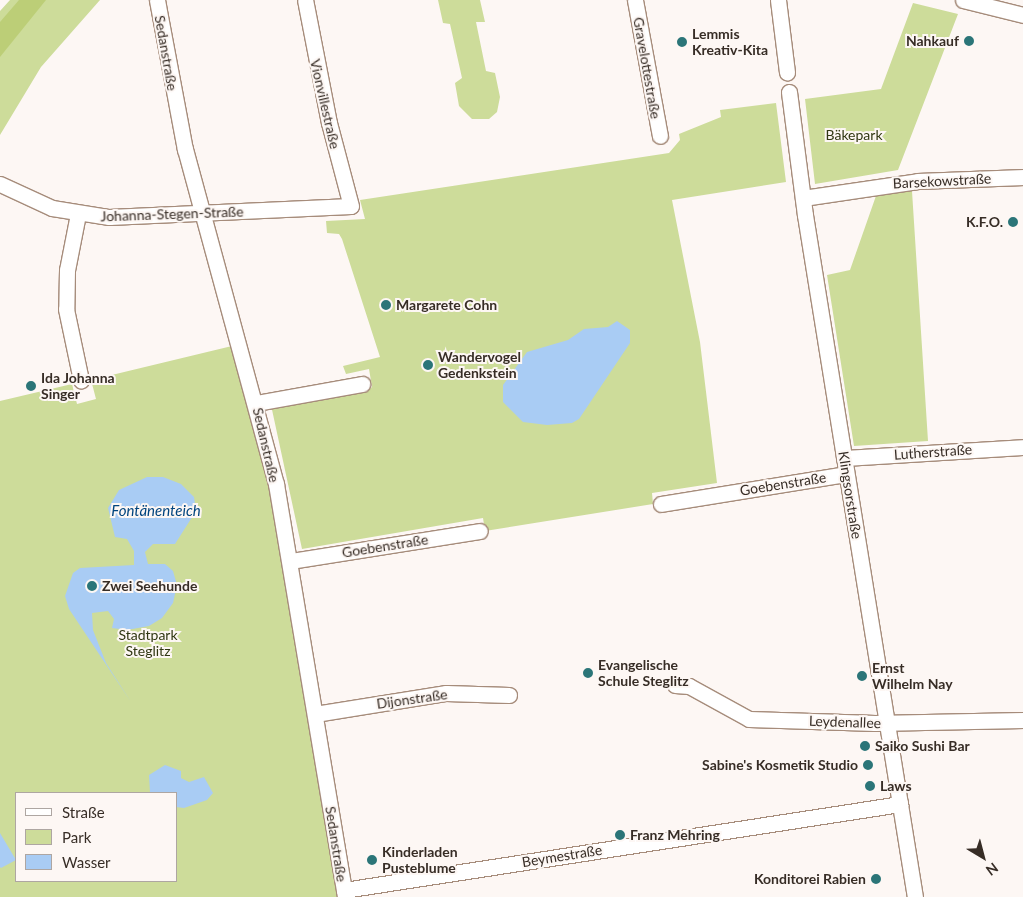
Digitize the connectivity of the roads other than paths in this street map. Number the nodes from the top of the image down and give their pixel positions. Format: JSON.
{"nodes":[{"id":1,"x":157,"y":0,"type":"edge"},
{"id":2,"x":305,"y":0,"type":"edge"},
{"id":3,"x":635,"y":0,"type":"edge"},
{"id":4,"x":778,"y":0,"type":"edge"},
{"id":5,"x":963,"y":0,"type":"edge"},
{"id":6,"x":1023,"y":15,"type":"edge"},
{"id":7,"x":787,"y":72,"type":"dead end"},
{"id":8,"x":789,"y":92,"type":"dead end"},
{"id":9,"x":660,"y":136,"type":"dead end"},
{"id":10,"x":1023,"y":177,"type":"edge"},
{"id":11,"x":0,"y":184,"type":"edge"},
{"id":12,"x":803,"y":198,"type":"junction"},
{"id":13,"x":351,"y":206,"type":"joint"},
{"id":14,"x":202,"y":213,"type":"junction"},
{"id":15,"x":78,"y":214,"type":"junction"},
{"id":16,"x":81,"y":380,"type":"dead end"},
{"id":17,"x":362,"y":384,"type":"dead end"},
{"id":18,"x":256,"y":403,"type":"junction"},
{"id":19,"x":1023,"y":447,"type":"edge"},
{"id":20,"x":844,"y":458,"type":"junction"},
{"id":21,"x":846,"y":474,"type":"junction"},
{"id":22,"x":661,"y":504,"type":"dead end"},
{"id":23,"x":480,"y":531,"type":"dead end"},
{"id":24,"x":291,"y":561,"type":"junction"},
{"id":25,"x":675,"y":685,"type":"dead end"},
{"id":26,"x":509,"y":695,"type":"dead end"},
{"id":27,"x":315,"y":714,"type":"junction"},
{"id":28,"x":1023,"y":720,"type":"edge"},
{"id":29,"x":886,"y":723,"type":"junction"},
{"id":30,"x":900,"y":804,"type":"junction"},
{"id":31,"x":344,"y":893,"type":"edge"},
{"id":32,"x":914,"y":897,"type":"edge"}],
"edges":[{"from":1,"to":14,"type":"street","name":"Sedanstraße"},
{"from":2,"to":13,"type":"street","name":"Vionvillestraße"},
{"from":3,"to":9,"type":"street","name":"Gravelottestraße"},
{"from":4,"to":7,"type":"street"},
{"from":5,"to":6,"type":"street"},
{"from":8,"to":12,"type":"street","name":"Klingsorstraße"},
{"from":10,"to":12,"type":"street","name":"Barsekowstraße"},
{"from":11,"to":15,"type":"street","name":"Johanna-Stegen-Straße"},
{"from":12,"to":20,"type":"street","name":"Klingsorstraße"},
{"from":13,"to":14,"type":"street","name":"Johanna-Stegen-Straße"},
{"from":14,"to":15,"type":"street","name":"Johanna-Stegen-Straße"},
{"from":14,"to":18,"type":"street","name":"Sedanstraße"},
{"from":15,"to":16,"type":"street"},
{"from":17,"to":18,"type":"street"},
{"from":18,"to":24,"type":"street","name":"Sedanstraße"},
{"from":19,"to":20,"type":"street","name":"Lutherstraße"},
{"from":20,"to":21,"type":"street","name":"Klingsorstraße"},
{"from":21,"to":22,"type":"street","name":"Goebenstraße"},
{"from":21,"to":29,"type":"street","name":"Klingsorstraße"},
{"from":23,"to":24,"type":"street","name":"Goebenstraße"},
{"from":24,"to":27,"type":"street","name":"Sedanstraße"},
{"from":25,"to":29,"type":"street","name":"Leydenallee"},
{"from":26,"to":27,"type":"street","name":"Dijonstraße"},
{"from":27,"to":31,"type":"street","name":"Sedanstraße"},
{"from":28,"to":29,"type":"street","name":"Leydenallee"},
{"from":29,"to":30,"type":"street","name":"Klingsorstraße"},
{"from":30,"to":31,"type":"street","name":"Beymestraße"},
{"from":30,"to":32,"type":"street","name":"Klingsorstraße"}]}
